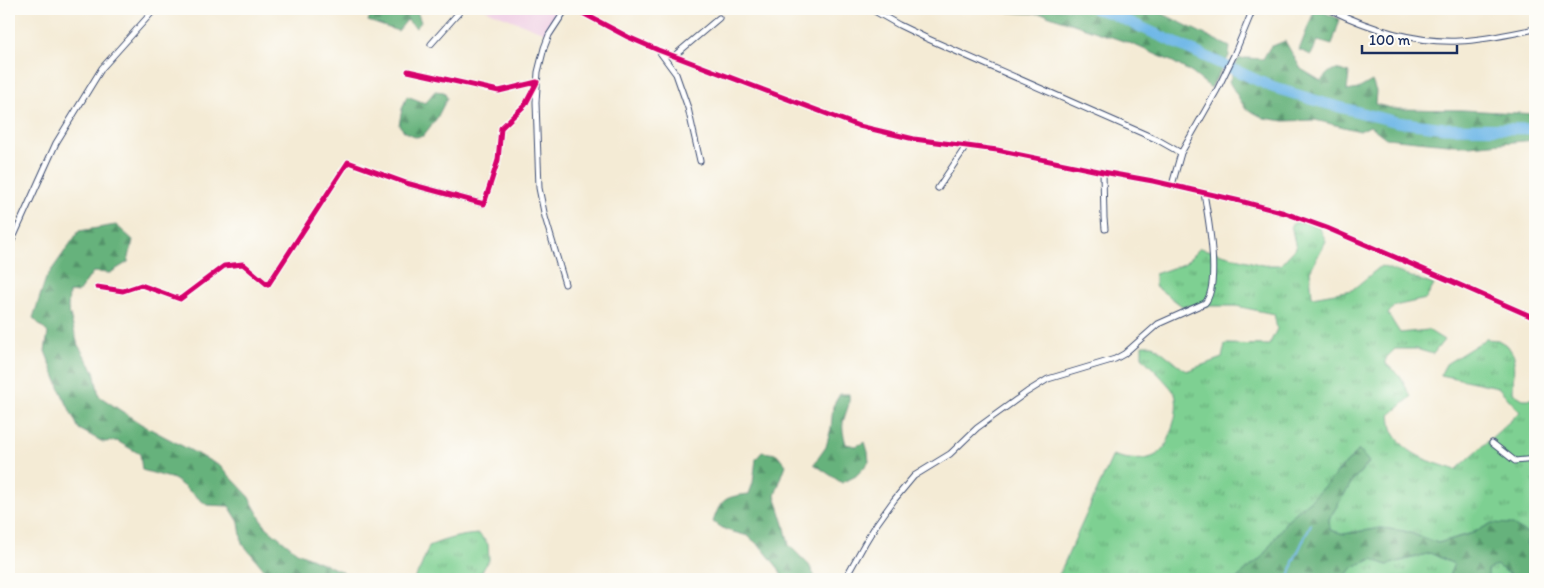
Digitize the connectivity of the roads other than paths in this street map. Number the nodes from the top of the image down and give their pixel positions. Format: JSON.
{"nodes":[{"id":1,"x":155,"y":9,"type":"edge"},
{"id":2,"x":462,"y":9,"type":"edge"},
{"id":3,"x":566,"y":9,"type":"edge"},
{"id":4,"x":575,"y":9,"type":"edge"},
{"id":5,"x":871,"y":9,"type":"edge"},
{"id":6,"x":1253,"y":9,"type":"edge"},
{"id":7,"x":1329,"y":9,"type":"edge"},
{"id":8,"x":719,"y":18,"type":"dead end"},
{"id":9,"x":1535,"y":29,"type":"edge"},
{"id":10,"x":432,"y":44,"type":"dead end"},
{"id":11,"x":658,"y":50,"type":"junction"},
{"id":12,"x":674,"y":56,"type":"junction"},
{"id":13,"x":408,"y":71,"type":"dead end"},
{"id":14,"x":537,"y":82,"type":"junction"},
{"id":15,"x":967,"y":145,"type":"junction"},
{"id":16,"x":1182,"y":153,"type":"junction"},
{"id":17,"x":700,"y":161,"type":"dead end"},
{"id":18,"x":1103,"y":172,"type":"junction"},
{"id":19,"x":1172,"y":185,"type":"junction"},
{"id":20,"x":938,"y":188,"type":"dead end"},
{"id":21,"x":1204,"y":193,"type":"junction"},
{"id":22,"x":1106,"y":229,"type":"dead end"},
{"id":23,"x":9,"y":247,"type":"edge"},
{"id":24,"x":565,"y":284,"type":"dead end"},
{"id":25,"x":97,"y":287,"type":"dead end"},
{"id":26,"x":1535,"y":318,"type":"edge"},
{"id":27,"x":1492,"y":443,"type":"dead end"},
{"id":28,"x":1535,"y":459,"type":"edge"},
{"id":29,"x":845,"y":579,"type":"edge"}],
"edges":[{"from":1,"to":23,"type":"street"},
{"from":2,"to":10,"type":"street"},
{"from":3,"to":14,"type":"street"},
{"from":4,"to":11,"type":"street"},
{"from":5,"to":16,"type":"street"},
{"from":6,"to":16,"type":"street"},
{"from":7,"to":9,"type":"street"},
{"from":8,"to":12,"type":"street"},
{"from":11,"to":12,"type":"street"},
{"from":11,"to":17,"type":"street"},
{"from":12,"to":15,"type":"street"},
{"from":13,"to":14,"type":"street"},
{"from":14,"to":24,"type":"street"},
{"from":14,"to":25,"type":"street"},
{"from":15,"to":18,"type":"street"},
{"from":15,"to":20,"type":"street"},
{"from":16,"to":19,"type":"street"},
{"from":18,"to":19,"type":"street"},
{"from":18,"to":22,"type":"street"},
{"from":19,"to":21,"type":"street"},
{"from":21,"to":26,"type":"street"},
{"from":21,"to":29,"type":"street"},
{"from":27,"to":28,"type":"street"}]}
